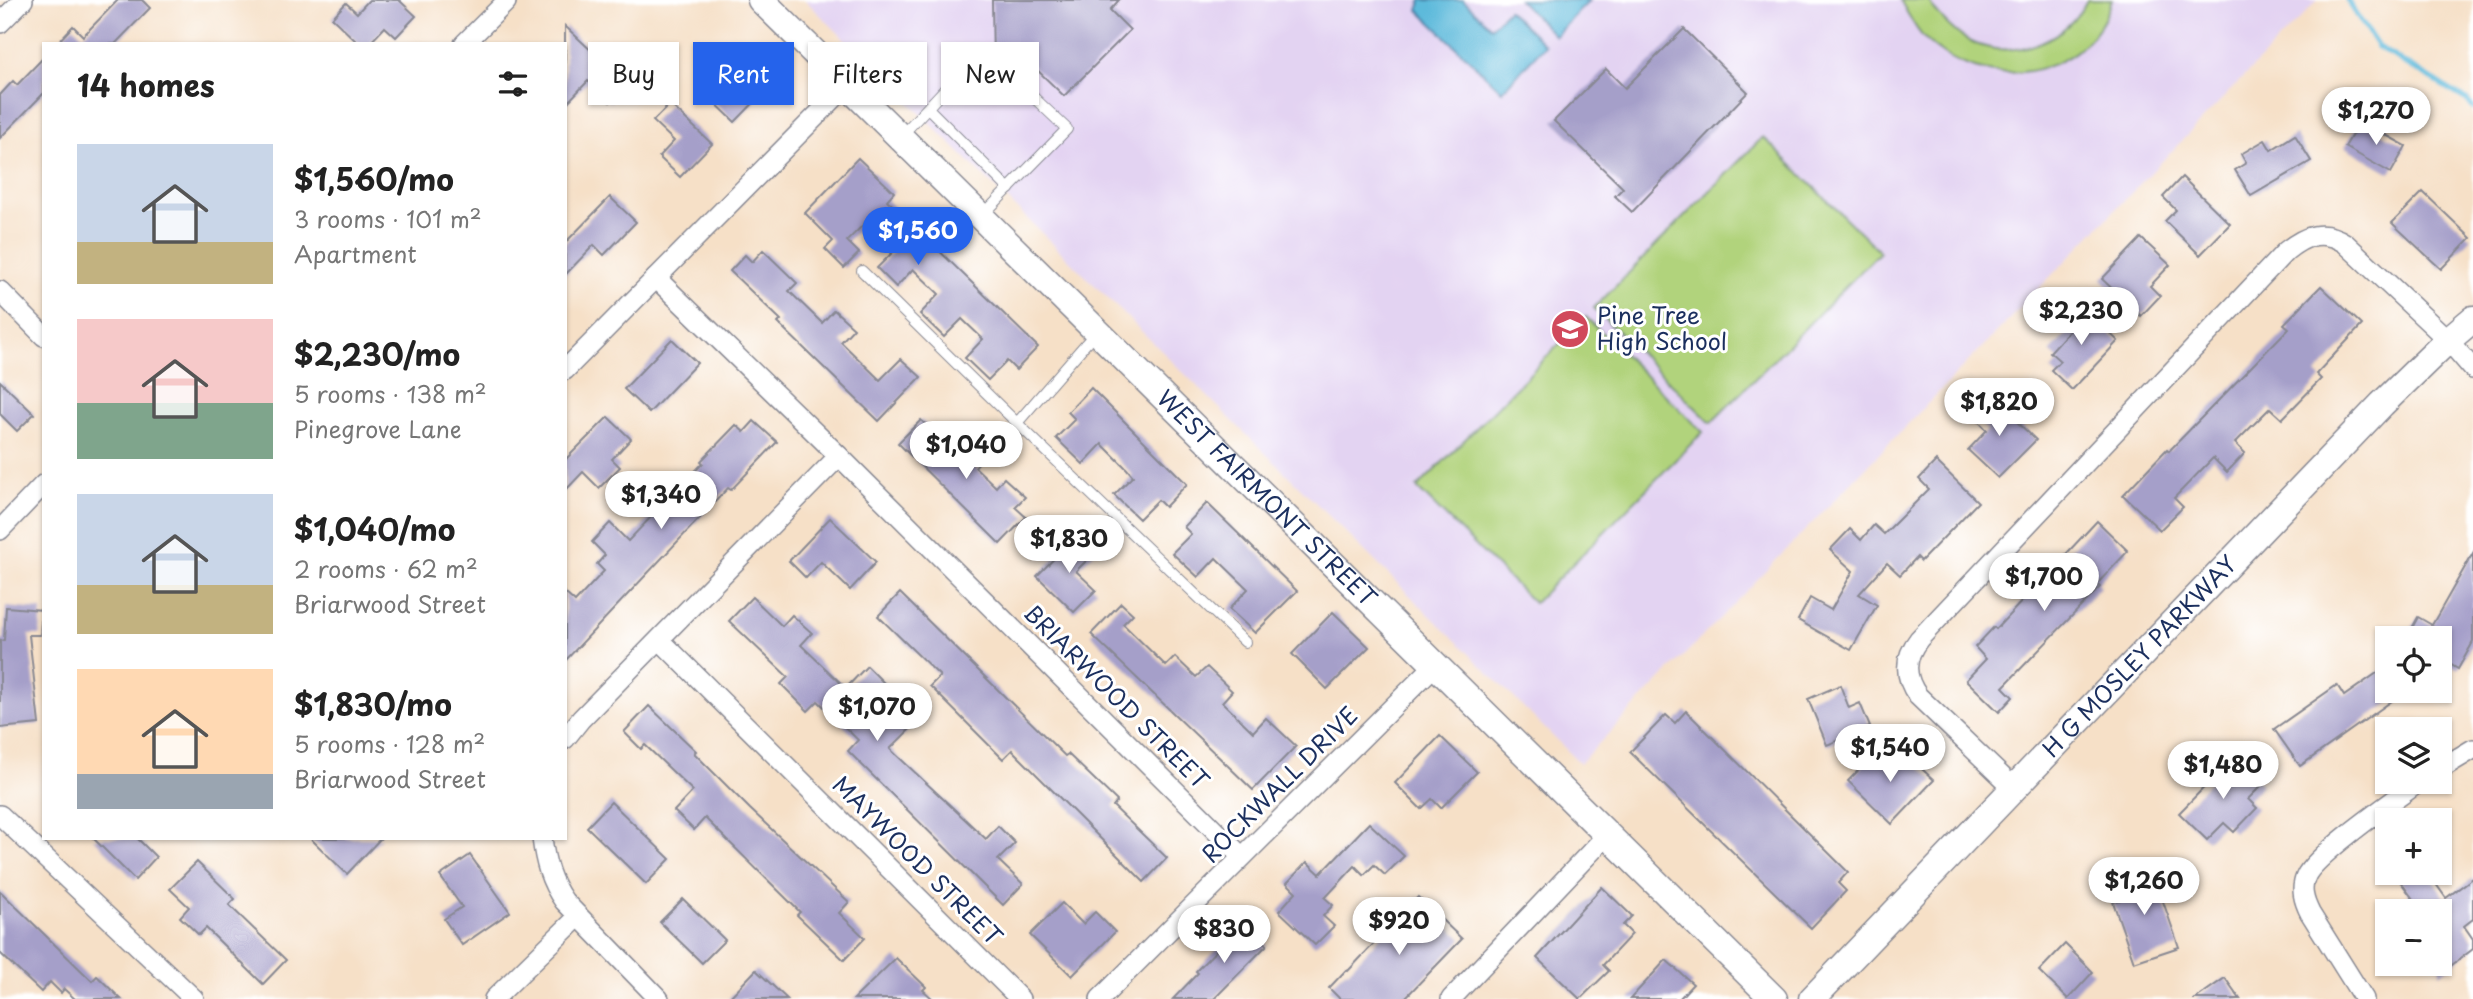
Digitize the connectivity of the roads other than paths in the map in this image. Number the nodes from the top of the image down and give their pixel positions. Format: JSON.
{"nodes":[{"id":1,"x":23,"y":0,"type":"edge"},
{"id":2,"x":761,"y":0,"type":"edge"},
{"id":3,"x":506,"y":2,"type":"dead end"},
{"id":4,"x":0,"y":23,"type":"edge"},
{"id":5,"x":466,"y":42,"type":"edge"},
{"id":6,"x":808,"y":46,"type":"edge"},
{"id":7,"x":827,"y":105,"type":"edge"},
{"id":8,"x":867,"y":105,"type":"edge"},
{"id":9,"x":928,"y":108,"type":"junction"},
{"id":10,"x":900,"y":138,"type":"junction"},
{"id":11,"x":1009,"y":189,"type":"junction"},
{"id":12,"x":981,"y":218,"type":"junction"},
{"id":13,"x":862,"y":271,"type":"dead end"},
{"id":14,"x":656,"y":278,"type":"junction"},
{"id":15,"x":0,"y":291,"type":"edge"},
{"id":16,"x":2473,"y":319,"type":"edge"},
{"id":17,"x":1097,"y":332,"type":"junction"},
{"id":18,"x":42,"y":334,"type":"edge"},
{"id":19,"x":2448,"y":340,"type":"junction"},
{"id":20,"x":567,"y":368,"type":"edge"},
{"id":21,"x":2473,"y":369,"type":"edge"},
{"id":22,"x":1017,"y":424,"type":"junction"},
{"id":23,"x":839,"y":456,"type":"junction"},
{"id":24,"x":42,"y":486,"type":"edge"},
{"id":25,"x":0,"y":530,"type":"edge"},
{"id":26,"x":660,"y":640,"type":"junction"},
{"id":27,"x":1245,"y":642,"type":"dead end"},
{"id":28,"x":1434,"y":665,"type":"junction"},
{"id":29,"x":567,"y":736,"type":"edge"},
{"id":30,"x":2473,"y":749,"type":"edge"},
{"id":31,"x":2452,"y":762,"type":"edge"},
{"id":32,"x":2015,"y":789,"type":"junction"},
{"id":33,"x":2403,"y":794,"type":"edge"},
{"id":34,"x":0,"y":815,"type":"edge"},
{"id":35,"x":1607,"y":835,"type":"junction"},
{"id":36,"x":542,"y":840,"type":"edge"},
{"id":37,"x":1242,"y":857,"type":"junction"},
{"id":38,"x":578,"y":916,"type":"junction"},
{"id":39,"x":194,"y":999,"type":"edge"},
{"id":40,"x":494,"y":999,"type":"edge"},
{"id":41,"x":659,"y":999,"type":"edge"},
{"id":42,"x":1020,"y":999,"type":"edge"},
{"id":43,"x":1100,"y":999,"type":"edge"},
{"id":44,"x":1451,"y":999,"type":"edge"},
{"id":45,"x":1774,"y":999,"type":"edge"},
{"id":46,"x":1812,"y":999,"type":"edge"},
{"id":47,"x":2364,"y":999,"type":"edge"}],
"edges":[{"from":1,"to":4,"type":"street"},
{"from":2,"to":6,"type":"street","name":"WEST FAIRMONT STREET"},
{"from":3,"to":5,"type":"street"},
{"from":7,"to":14,"type":"street"},
{"from":8,"to":10,"type":"street","name":"WEST FAIRMONT STREET"},
{"from":9,"to":10,"type":"lane"},
{"from":9,"to":11,"type":"lane"},
{"from":9,"to":11,"type":"lane"},
{"from":10,"to":12,"type":"street","name":"WEST FAIRMONT STREET"},
{"from":11,"to":12,"type":"lane"},
{"from":12,"to":17,"type":"street","name":"WEST FAIRMONT STREET"},
{"from":13,"to":22,"type":"lane"},
{"from":14,"to":20,"type":"street"},
{"from":14,"to":23,"type":"street","name":"BRIARWOOD STREET"},
{"from":15,"to":18,"type":"street"},
{"from":16,"to":19,"type":"street","name":"H G MOSLEY PARKWAY"},
{"from":17,"to":22,"type":"lane"},
{"from":17,"to":28,"type":"street","name":"WEST FAIRMONT STREET"},
{"from":19,"to":21,"type":"street"},
{"from":19,"to":32,"type":"street","name":"H G MOSLEY PARKWAY"},
{"from":19,"to":32,"type":"street"},
{"from":22,"to":27,"type":"lane"},
{"from":23,"to":26,"type":"street"},
{"from":23,"to":37,"type":"street","name":"BRIARWOOD STREET"},
{"from":24,"to":25,"type":"street"},
{"from":26,"to":29,"type":"street"},
{"from":26,"to":42,"type":"street","name":"MAYWOOD STREET"},
{"from":28,"to":35,"type":"street","name":"WEST FAIRMONT STREET"},
{"from":28,"to":37,"type":"street","name":"ROCKWALL DRIVE"},
{"from":30,"to":31,"type":"street"},
{"from":32,"to":46,"type":"street","name":"H G MOSLEY PARKWAY"},
{"from":33,"to":47,"type":"street"},
{"from":34,"to":39,"type":"street"},
{"from":35,"to":44,"type":"street"},
{"from":35,"to":45,"type":"street","name":"WEST FAIRMONT STREET"},
{"from":36,"to":38,"type":"street"},
{"from":37,"to":43,"type":"street","name":"ROCKWALL DRIVE"},
{"from":38,"to":40,"type":"street"},
{"from":38,"to":41,"type":"street"}]}
